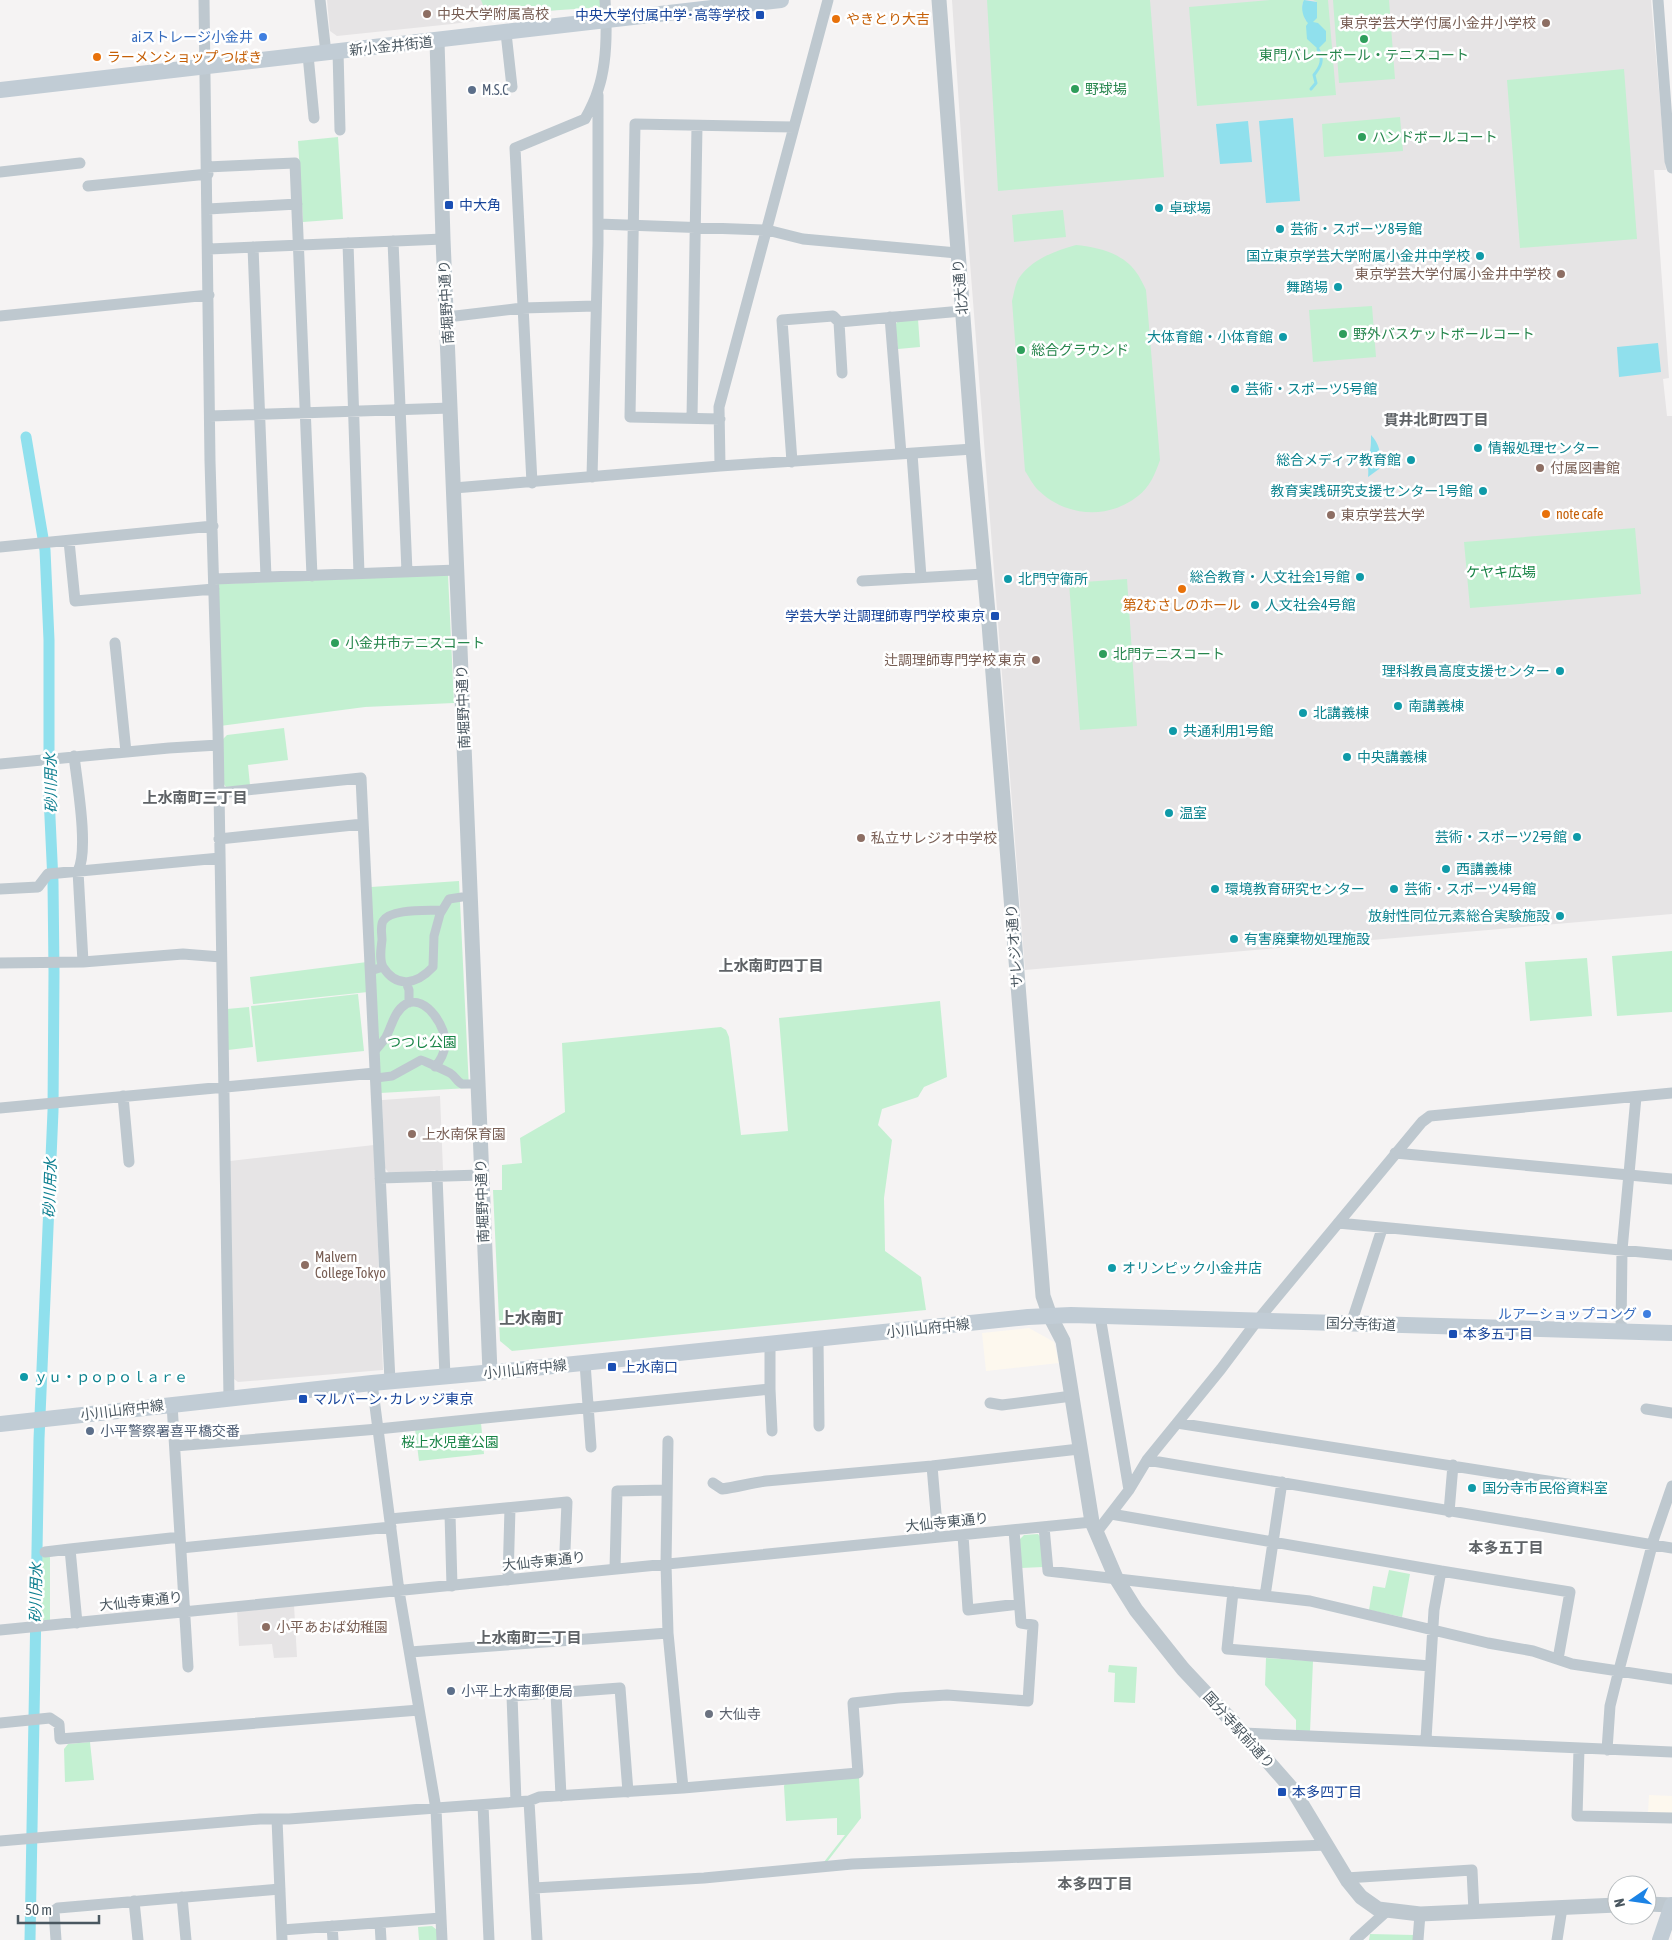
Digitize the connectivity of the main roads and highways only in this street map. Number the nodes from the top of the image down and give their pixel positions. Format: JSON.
{"nodes":[{"id":1,"x":781,"y":0,"type":"edge"},
{"id":2,"x":756,"y":1,"type":"edge"},
{"id":3,"x":0,"y":90,"type":"edge"},
{"id":4,"x":1050,"y":1316,"type":"joint"},
{"id":5,"x":1672,"y":1333,"type":"edge"},
{"id":6,"x":0,"y":1424,"type":"edge"},
{"id":7,"x":1672,"y":1905,"type":"edge"},
{"id":8,"x":1660,"y":1940,"type":"edge"}],
"edges":[{"from":1,"to":2,"type":"main road","name":"新小金井街道"},
{"from":2,"to":3,"type":"main road","name":"新小金井街道"},
{"from":4,"to":5,"type":"main road","name":"国分寺街道"},
{"from":4,"to":6,"type":"main road","name":"小川山府中線"},
{"from":7,"to":8,"type":"main road"}]}
